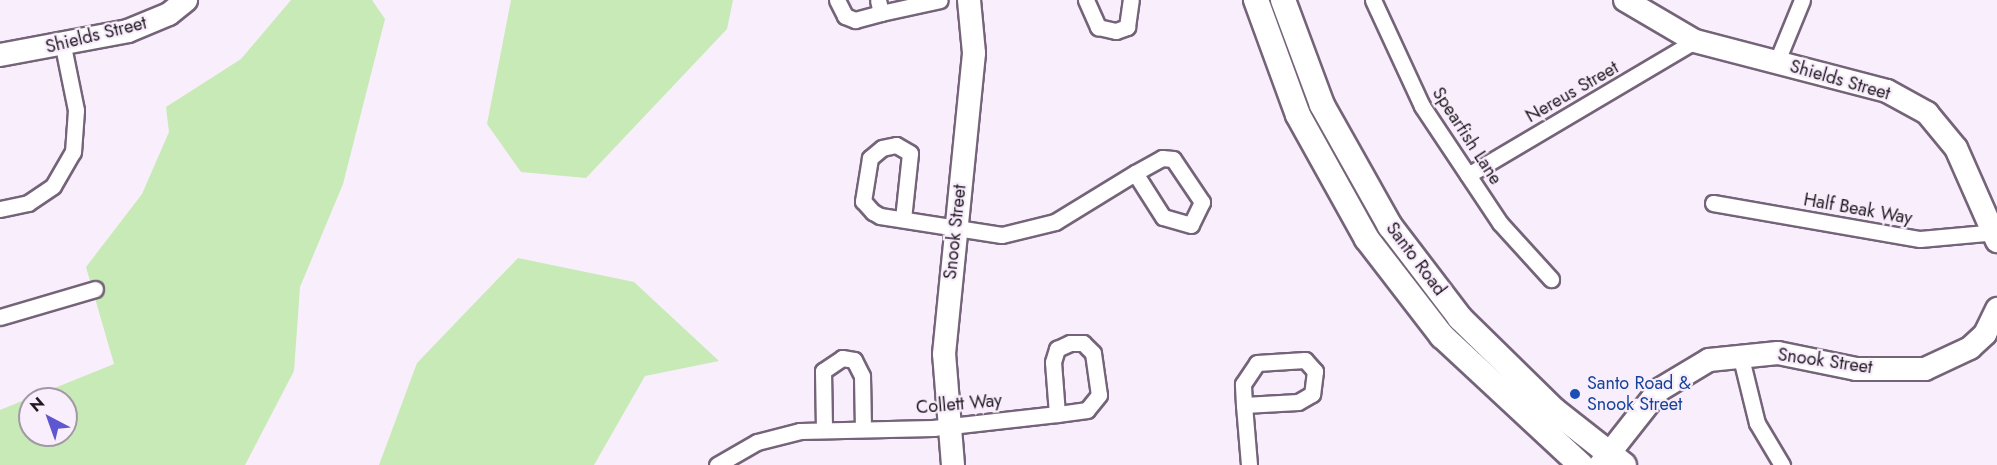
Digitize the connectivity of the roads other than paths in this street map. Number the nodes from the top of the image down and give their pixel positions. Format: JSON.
{"nodes":[{"id":1,"x":186,"y":0,"type":"edge"},
{"id":2,"x":837,"y":0,"type":"edge"},
{"id":3,"x":940,"y":0,"type":"edge"},
{"id":4,"x":969,"y":0,"type":"edge"},
{"id":5,"x":1086,"y":0,"type":"edge"},
{"id":6,"x":1131,"y":0,"type":"edge"},
{"id":7,"x":1256,"y":0,"type":"edge"},
{"id":8,"x":1283,"y":0,"type":"edge"},
{"id":9,"x":1373,"y":0,"type":"edge"},
{"id":10,"x":1625,"y":0,"type":"edge"},
{"id":11,"x":1802,"y":0,"type":"edge"},
{"id":12,"x":880,"y":7,"type":"edge"},
{"id":13,"x":1695,"y":41,"type":"junction"},
{"id":14,"x":63,"y":46,"type":"junction"},
{"id":15,"x":0,"y":55,"type":"edge"},
{"id":16,"x":1777,"y":61,"type":"junction"},
{"id":17,"x":1135,"y":173,"type":"junction"},
{"id":18,"x":1468,"y":175,"type":"junction"},
{"id":19,"x":1713,"y":203,"type":"dead end"},
{"id":20,"x":0,"y":209,"type":"edge"},
{"id":21,"x":903,"y":219,"type":"junction"},
{"id":22,"x":954,"y":228,"type":"junction"},
{"id":23,"x":1996,"y":235,"type":"edge"},
{"id":24,"x":1551,"y":279,"type":"dead end"},
{"id":25,"x":95,"y":289,"type":"dead end"},
{"id":26,"x":1997,"y":309,"type":"edge"},
{"id":27,"x":0,"y":317,"type":"edge"},
{"id":28,"x":1740,"y":354,"type":"junction"},
{"id":29,"x":1244,"y":405,"type":"junction"},
{"id":30,"x":1057,"y":414,"type":"junction"},
{"id":31,"x":947,"y":427,"type":"junction"},
{"id":32,"x":824,"y":428,"type":"junction"},
{"id":33,"x":863,"y":428,"type":"junction"},
{"id":34,"x":1611,"y":461,"type":"edge"},
{"id":35,"x":717,"y":465,"type":"edge"},
{"id":36,"x":952,"y":465,"type":"edge"},
{"id":37,"x":1249,"y":465,"type":"edge"},
{"id":38,"x":1581,"y":465,"type":"edge"},
{"id":39,"x":1782,"y":465,"type":"edge"}],
"edges":[{"from":1,"to":14,"type":"street","name":"Shields Street"},
{"from":2,"to":12,"type":"street"},
{"from":3,"to":12,"type":"street"},
{"from":4,"to":22,"type":"street","name":"Snook Street"},
{"from":5,"to":6,"type":"street"},
{"from":7,"to":38,"type":"main road","name":"Santo Road"},
{"from":8,"to":34,"type":"main road","name":"Santo Road"},
{"from":9,"to":18,"type":"street","name":"Spearfish Lane"},
{"from":10,"to":13,"type":"street","name":"Shields Street"},
{"from":11,"to":16,"type":"street"},
{"from":13,"to":16,"type":"street","name":"Shields Street"},
{"from":13,"to":18,"type":"street","name":"Nereus Street"},
{"from":14,"to":15,"type":"street","name":"Shields Street"},
{"from":14,"to":20,"type":"street"},
{"from":16,"to":23,"type":"street","name":"Shields Street"},
{"from":17,"to":17,"type":"street"},
{"from":17,"to":22,"type":"street"},
{"from":18,"to":24,"type":"street","name":"Spearfish Lane"},
{"from":19,"to":23,"type":"street","name":"Half Beak Way"},
{"from":21,"to":21,"type":"street"},
{"from":21,"to":22,"type":"street"},
{"from":22,"to":31,"type":"street","name":"Snook Street"},
{"from":25,"to":27,"type":"street"},
{"from":26,"to":28,"type":"street","name":"Snook Street"},
{"from":28,"to":34,"type":"street","name":"Snook Street"},
{"from":28,"to":39,"type":"street"},
{"from":29,"to":29,"type":"street"},
{"from":29,"to":37,"type":"street"},
{"from":30,"to":30,"type":"street","name":"Collett Way"},
{"from":30,"to":31,"type":"street","name":"Collett Way"},
{"from":31,"to":33,"type":"street","name":"Collett Way"},
{"from":31,"to":36,"type":"street","name":"Snook Street"},
{"from":32,"to":33,"type":"street","name":"Collett Way"},
{"from":32,"to":33,"type":"street"},
{"from":32,"to":35,"type":"street","name":"Collett Way"}]}
